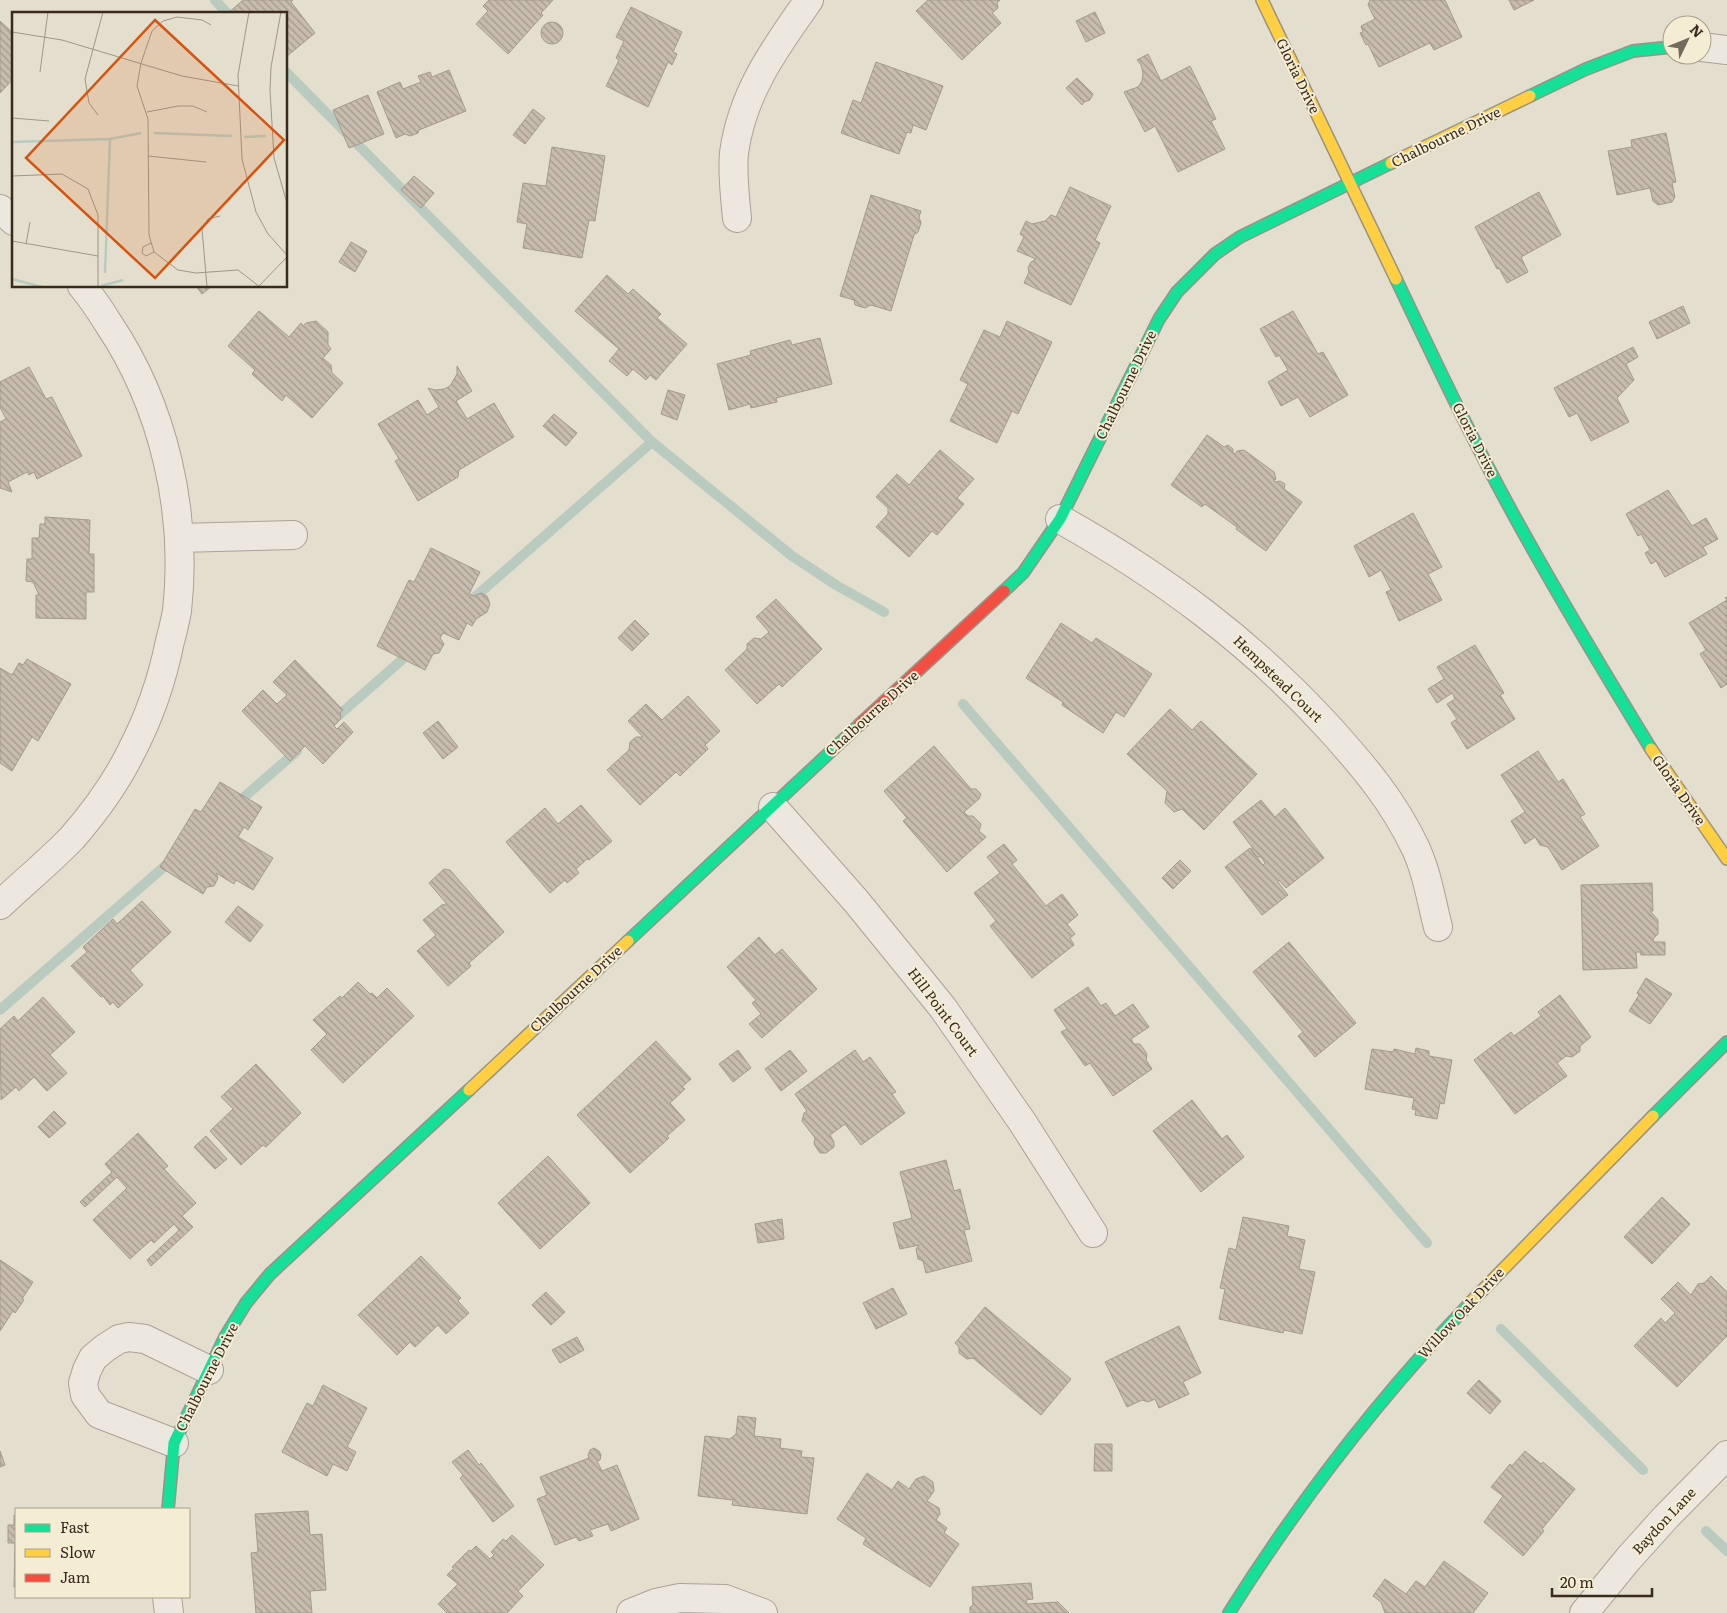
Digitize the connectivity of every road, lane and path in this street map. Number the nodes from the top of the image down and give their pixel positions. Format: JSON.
{"nodes":[{"id":1,"x":808,"y":0,"type":"edge"},
{"id":2,"x":1262,"y":0,"type":"edge"},
{"id":3,"x":1662,"y":48,"type":"edge"},
{"id":4,"x":1712,"y":48,"type":"edge"},
{"id":5,"x":1727,"y":50,"type":"edge"},
{"id":6,"x":1350,"y":182,"type":"junction"},
{"id":7,"x":0,"y":209,"type":"edge"},
{"id":8,"x":737,"y":218,"type":"dead end"},
{"id":9,"x":12,"y":219,"type":"edge"},
{"id":10,"x":84,"y":288,"type":"edge"},
{"id":11,"x":1060,"y":519,"type":"junction"},
{"id":12,"x":292,"y":535,"type":"dead end"},
{"id":13,"x":179,"y":538,"type":"junction"},
{"id":14,"x":773,"y":807,"type":"junction"},
{"id":15,"x":1727,"y":859,"type":"edge"},
{"id":16,"x":0,"y":904,"type":"edge"},
{"id":17,"x":1438,"y":927,"type":"dead end"},
{"id":18,"x":1727,"y":1042,"type":"edge"},
{"id":19,"x":1094,"y":1233,"type":"dead end"},
{"id":20,"x":209,"y":1370,"type":"junction"},
{"id":21,"x":174,"y":1443,"type":"junction"},
{"id":22,"x":1727,"y":1455,"type":"edge"},
{"id":23,"x":168,"y":1508,"type":"edge"},
{"id":24,"x":167,"y":1598,"type":"edge"},
{"id":25,"x":169,"y":1613,"type":"edge"},
{"id":26,"x":631,"y":1613,"type":"edge"},
{"id":27,"x":763,"y":1613,"type":"edge"},
{"id":28,"x":1230,"y":1613,"type":"edge"},
{"id":29,"x":1584,"y":1613,"type":"edge"}],
"edges":[{"from":1,"to":8,"type":"street"},
{"from":2,"to":6,"type":"street","name":"Gloria Drive"},
{"from":3,"to":6,"type":"street","name":"Chalbourne Drive"},
{"from":4,"to":5,"type":"street"},
{"from":6,"to":11,"type":"street","name":"Chalbourne Drive"},
{"from":6,"to":15,"type":"street","name":"Gloria Drive"},
{"from":7,"to":9,"type":"street"},
{"from":10,"to":13,"type":"street"},
{"from":11,"to":14,"type":"street","name":"Chalbourne Drive"},
{"from":11,"to":17,"type":"street","name":"Hempstead Court"},
{"from":12,"to":13,"type":"street"},
{"from":13,"to":16,"type":"street"},
{"from":14,"to":19,"type":"street","name":"Hill Point Court"},
{"from":14,"to":20,"type":"street","name":"Chalbourne Drive"},
{"from":18,"to":28,"type":"street","name":"Willow Oak Drive"},
{"from":20,"to":21,"type":"street","name":"Chalbourne Drive"},
{"from":20,"to":21,"type":"street"},
{"from":21,"to":23,"type":"street","name":"Chalbourne Drive"},
{"from":22,"to":29,"type":"street","name":"Baydon Lane"},
{"from":24,"to":25,"type":"street"},
{"from":26,"to":27,"type":"street"}]}
